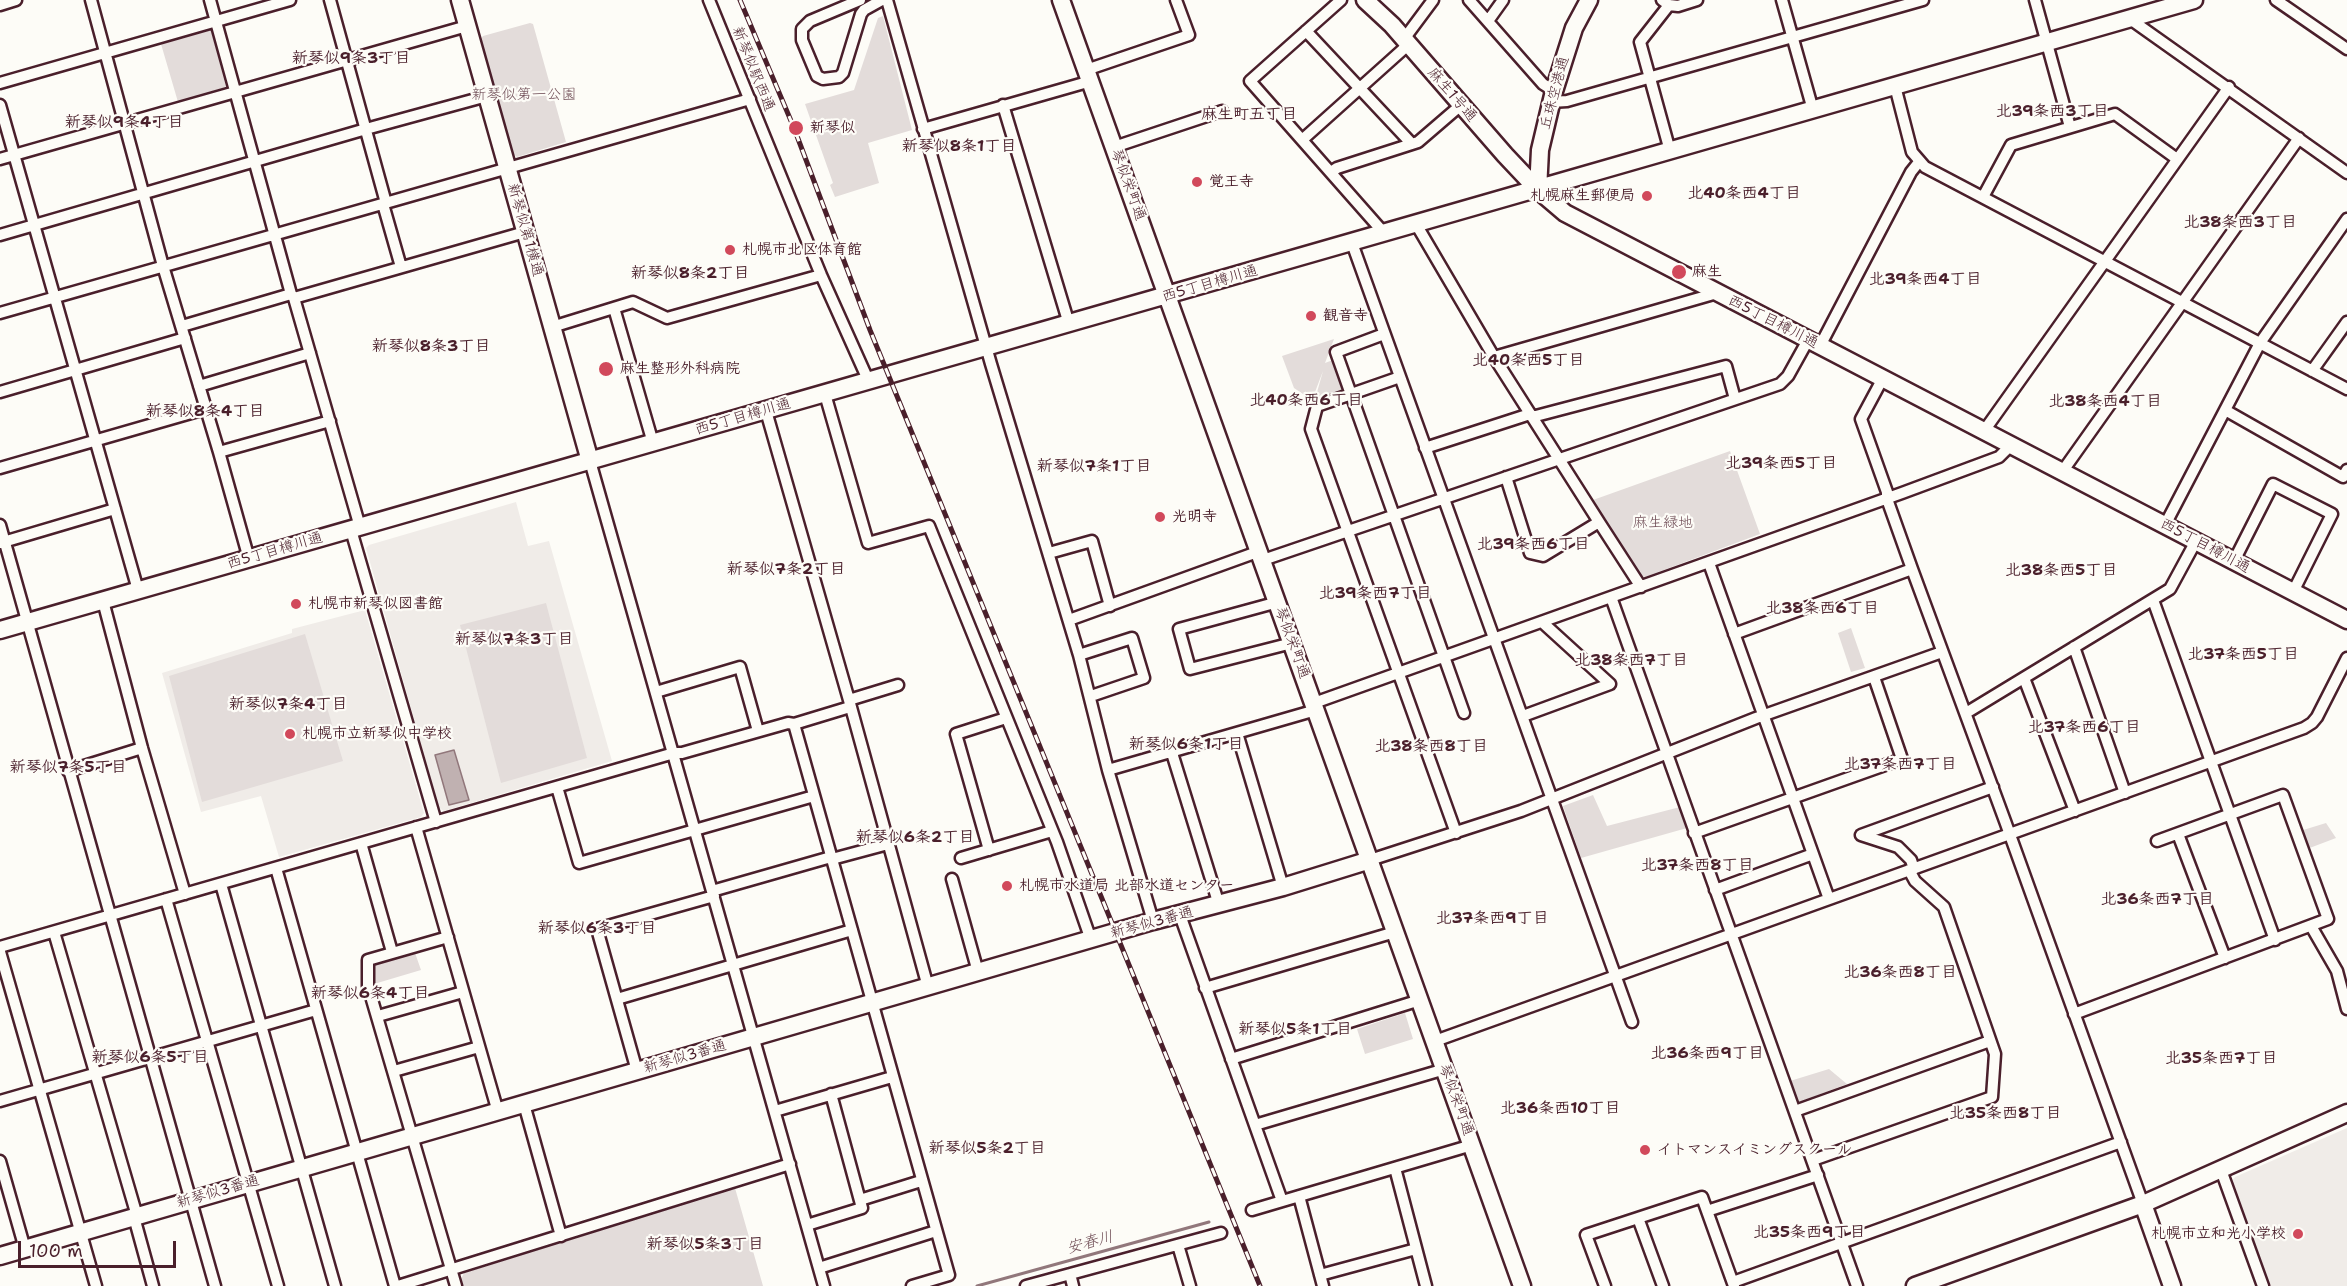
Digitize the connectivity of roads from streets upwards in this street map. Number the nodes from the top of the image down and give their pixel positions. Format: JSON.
{"nodes":[{"id":1,"x":16,"y":0,"type":"edge"},
{"id":2,"x":91,"y":0,"type":"edge"},
{"id":3,"x":210,"y":0,"type":"edge"},
{"id":4,"x":290,"y":0,"type":"edge"},
{"id":5,"x":330,"y":0,"type":"edge"},
{"id":6,"x":460,"y":0,"type":"edge"},
{"id":7,"x":709,"y":0,"type":"edge"},
{"id":8,"x":860,"y":0,"type":"edge"},
{"id":9,"x":882,"y":0,"type":"edge"},
{"id":10,"x":887,"y":0,"type":"edge"},
{"id":11,"x":1061,"y":0,"type":"edge"},
{"id":12,"x":1176,"y":0,"type":"edge"},
{"id":13,"x":1341,"y":0,"type":"edge"},
{"id":14,"x":1365,"y":0,"type":"edge"},
{"id":15,"x":1432,"y":0,"type":"edge"},
{"id":16,"x":1469,"y":0,"type":"edge"},
{"id":17,"x":1503,"y":0,"type":"edge"},
{"id":18,"x":1589,"y":0,"type":"edge"},
{"id":19,"x":1697,"y":0,"type":"edge"},
{"id":20,"x":1782,"y":0,"type":"edge"},
{"id":21,"x":1923,"y":0,"type":"edge"},
{"id":22,"x":2035,"y":0,"type":"edge"},
{"id":23,"x":2194,"y":0,"type":"edge"},
{"id":24,"x":2277,"y":0,"type":"edge"},
{"id":25,"x":1665,"y":2,"type":"edge"},
{"id":26,"x":0,"y":4,"type":"edge"},
{"id":27,"x":834,"y":10,"type":"junction"},
{"id":28,"x":2130,"y":19,"type":"junction"},
{"id":29,"x":1488,"y":21,"type":"junction"},
{"id":30,"x":217,"y":22,"type":"junction"},
{"id":31,"x":467,"y":26,"type":"junction"},
{"id":32,"x":857,"y":29,"type":"junction"},
{"id":33,"x":1306,"y":31,"type":"junction"},
{"id":34,"x":1792,"y":37,"type":"junction"},
{"id":35,"x":1406,"y":42,"type":"junction"},
{"id":36,"x":2047,"y":42,"type":"junction"},
{"id":37,"x":2347,"y":49,"type":"edge"},
{"id":38,"x":106,"y":53,"type":"junction"},
{"id":39,"x":347,"y":60,"type":"junction"},
{"id":40,"x":1089,"y":75,"type":"junction"},
{"id":41,"x":1650,"y":78,"type":"junction"},
{"id":42,"x":0,"y":83,"type":"edge"},
{"id":43,"x":1895,"y":86,"type":"junction"},
{"id":44,"x":1360,"y":87,"type":"junction"},
{"id":45,"x":2229,"y":87,"type":"junction"},
{"id":46,"x":236,"y":92,"type":"junction"},
{"id":47,"x":487,"y":96,"type":"junction"},
{"id":48,"x":1552,"y":97,"type":"junction"},
{"id":49,"x":750,"y":99,"type":"junction"},
{"id":50,"x":0,"y":105,"type":"edge"},
{"id":51,"x":1003,"y":105,"type":"junction"},
{"id":52,"x":1461,"y":105,"type":"junction"},
{"id":53,"x":1813,"y":110,"type":"junction"},
{"id":54,"x":1222,"y":111,"type":"dead end"},
{"id":55,"x":126,"y":124,"type":"junction"},
{"id":56,"x":2070,"y":127,"type":"junction"},
{"id":57,"x":366,"y":129,"type":"junction"},
{"id":58,"x":923,"y":129,"type":"junction"},
{"id":59,"x":2299,"y":138,"type":"junction"},
{"id":60,"x":1302,"y":140,"type":"junction"},
{"id":61,"x":1412,"y":144,"type":"junction"},
{"id":62,"x":1114,"y":147,"type":"junction"},
{"id":63,"x":1670,"y":151,"type":"junction"},
{"id":64,"x":14,"y":155,"type":"junction"},
{"id":65,"x":0,"y":159,"type":"edge"},
{"id":66,"x":2177,"y":159,"type":"junction"},
{"id":67,"x":255,"y":161,"type":"junction"},
{"id":68,"x":1919,"y":162,"type":"junction"},
{"id":69,"x":507,"y":168,"type":"junction"},
{"id":70,"x":1331,"y":172,"type":"junction"},
{"id":71,"x":2347,"y":173,"type":"edge"},
{"id":72,"x":1538,"y":190,"type":"junction"},
{"id":73,"x":145,"y":193,"type":"junction"},
{"id":74,"x":1983,"y":197,"type":"junction"},
{"id":75,"x":384,"y":203,"type":"junction"},
{"id":76,"x":2347,"y":219,"type":"edge"},
{"id":77,"x":1416,"y":224,"type":"junction"},
{"id":78,"x":34,"y":225,"type":"junction"},
{"id":79,"x":525,"y":232,"type":"junction"},
{"id":80,"x":1384,"y":233,"type":"junction"},
{"id":81,"x":274,"y":234,"type":"junction"},
{"id":82,"x":0,"y":235,"type":"edge"},
{"id":83,"x":1352,"y":243,"type":"junction"},
{"id":84,"x":2104,"y":261,"type":"junction"},
{"id":85,"x":163,"y":266,"type":"junction"},
{"id":86,"x":401,"y":267,"type":"junction"},
{"id":87,"x":821,"y":275,"type":"junction"},
{"id":88,"x":1717,"y":293,"type":"junction"},
{"id":89,"x":292,"y":296,"type":"junction"},
{"id":90,"x":1167,"y":296,"type":"junction"},
{"id":91,"x":54,"y":297,"type":"junction"},
{"id":92,"x":2182,"y":302,"type":"junction"},
{"id":93,"x":614,"y":308,"type":"junction"},
{"id":94,"x":0,"y":313,"type":"edge"},
{"id":95,"x":2347,"y":322,"type":"edge"},
{"id":96,"x":1069,"y":324,"type":"junction"},
{"id":97,"x":182,"y":326,"type":"junction"},
{"id":98,"x":552,"y":327,"type":"junction"},
{"id":99,"x":1384,"y":334,"type":"junction"},
{"id":100,"x":185,"y":338,"type":"junction"},
{"id":101,"x":1814,"y":343,"type":"junction"},
{"id":102,"x":2260,"y":343,"type":"junction"},
{"id":103,"x":986,"y":348,"type":"junction"},
{"id":104,"x":310,"y":353,"type":"junction"},
{"id":105,"x":1494,"y":357,"type":"junction"},
{"id":106,"x":75,"y":370,"type":"junction"},
{"id":107,"x":2312,"y":371,"type":"junction"},
{"id":108,"x":1400,"y":376,"type":"junction"},
{"id":109,"x":1883,"y":378,"type":"junction"},
{"id":110,"x":869,"y":381,"type":"junction"},
{"id":111,"x":199,"y":386,"type":"junction"},
{"id":112,"x":2347,"y":389,"type":"edge"},
{"id":113,"x":0,"y":392,"type":"edge"},
{"id":114,"x":825,"y":394,"type":"junction"},
{"id":115,"x":1350,"y":394,"type":"junction"},
{"id":116,"x":1735,"y":399,"type":"junction"},
{"id":117,"x":205,"y":409,"type":"junction"},
{"id":118,"x":2225,"y":410,"type":"junction"},
{"id":119,"x":766,"y":411,"type":"junction"},
{"id":120,"x":1531,"y":415,"type":"junction"},
{"id":121,"x":330,"y":421,"type":"junction"},
{"id":122,"x":1984,"y":431,"type":"junction"},
{"id":123,"x":95,"y":440,"type":"junction"},
{"id":124,"x":653,"y":443,"type":"junction"},
{"id":125,"x":2011,"y":445,"type":"junction"},
{"id":126,"x":1425,"y":448,"type":"junction"},
{"id":127,"x":219,"y":452,"type":"junction"},
{"id":128,"x":1558,"y":459,"type":"junction"},
{"id":129,"x":590,"y":461,"type":"junction"},
{"id":130,"x":0,"y":468,"type":"edge"},
{"id":131,"x":2347,"y":470,"type":"edge"},
{"id":132,"x":2062,"y":471,"type":"junction"},
{"id":133,"x":1506,"y":477,"type":"junction"},
{"id":134,"x":1444,"y":498,"type":"junction"},
{"id":135,"x":1887,"y":499,"type":"junction"},
{"id":136,"x":115,"y":509,"type":"junction"},
{"id":137,"x":1393,"y":516,"type":"junction"},
{"id":138,"x":1599,"y":522,"type":"junction"},
{"id":139,"x":0,"y":525,"type":"edge"},
{"id":140,"x":2165,"y":525,"type":"junction"},
{"id":141,"x":356,"y":528,"type":"junction"},
{"id":142,"x":1349,"y":531,"type":"junction"},
{"id":143,"x":2196,"y":541,"type":"junction"},
{"id":144,"x":2,"y":543,"type":"edge"},
{"id":145,"x":1049,"y":553,"type":"junction"},
{"id":146,"x":1261,"y":556,"type":"junction"},
{"id":147,"x":249,"y":559,"type":"junction"},
{"id":148,"x":2234,"y":561,"type":"junction"},
{"id":149,"x":1709,"y":563,"type":"junction"},
{"id":150,"x":1912,"y":569,"type":"junction"},
{"id":151,"x":1641,"y":587,"type":"junction"},
{"id":152,"x":138,"y":590,"type":"junction"},
{"id":153,"x":2293,"y":592,"type":"junction"},
{"id":154,"x":1611,"y":597,"type":"junction"},
{"id":155,"x":2153,"y":600,"type":"junction"},
{"id":156,"x":102,"y":601,"type":"junction"},
{"id":157,"x":1278,"y":602,"type":"junction"},
{"id":158,"x":1110,"y":606,"type":"junction"},
{"id":159,"x":1069,"y":620,"type":"junction"},
{"id":160,"x":2347,"y":620,"type":"edge"},
{"id":161,"x":1542,"y":622,"type":"junction"},
{"id":162,"x":26,"y":623,"type":"junction"},
{"id":163,"x":0,"y":630,"type":"edge"},
{"id":164,"x":1734,"y":634,"type":"junction"},
{"id":165,"x":1496,"y":639,"type":"junction"},
{"id":166,"x":1292,"y":643,"type":"junction"},
{"id":167,"x":2074,"y":648,"type":"junction"},
{"id":168,"x":1942,"y":652,"type":"junction"},
{"id":169,"x":1079,"y":655,"type":"junction"},
{"id":170,"x":1444,"y":657,"type":"junction"},
{"id":171,"x":2347,"y":658,"type":"edge"},
{"id":172,"x":1398,"y":673,"type":"junction"},
{"id":173,"x":1874,"y":676,"type":"junction"},
{"id":174,"x":2024,"y":678,"type":"junction"},
{"id":175,"x":898,"y":685,"type":"dead end"},
{"id":176,"x":656,"y":692,"type":"junction"},
{"id":177,"x":1090,"y":696,"type":"junction"},
{"id":178,"x":850,"y":703,"type":"junction"},
{"id":179,"x":1315,"y":706,"type":"junction"},
{"id":180,"x":1464,"y":713,"type":"dead end"},
{"id":181,"x":1966,"y":713,"type":"junction"},
{"id":182,"x":1523,"y":716,"type":"junction"},
{"id":183,"x":1763,"y":716,"type":"junction"},
{"id":184,"x":1006,"y":718,"type":"junction"},
{"id":185,"x":794,"y":724,"type":"junction"},
{"id":186,"x":758,"y":730,"type":"junction"},
{"id":187,"x":1237,"y":734,"type":"junction"},
{"id":188,"x":142,"y":748,"type":"junction"},
{"id":189,"x":674,"y":753,"type":"junction"},
{"id":190,"x":1172,"y":753,"type":"junction"},
{"id":191,"x":1667,"y":753,"type":"junction"},
{"id":192,"x":2211,"y":762,"type":"junction"},
{"id":193,"x":1108,"y":770,"type":"junction"},
{"id":194,"x":68,"y":771,"type":"junction"},
{"id":195,"x":557,"y":787,"type":"junction"},
{"id":196,"x":1993,"y":787,"type":"junction"},
{"id":197,"x":2125,"y":793,"type":"junction"},
{"id":198,"x":814,"y":796,"type":"junction"},
{"id":199,"x":1792,"y":797,"type":"junction"},
{"id":200,"x":1552,"y":799,"type":"junction"},
{"id":201,"x":2075,"y":811,"type":"junction"},
{"id":202,"x":2230,"y":814,"type":"junction"},
{"id":203,"x":435,"y":822,"type":"junction"},
{"id":204,"x":416,"y":827,"type":"junction"},
{"id":205,"x":695,"y":829,"type":"junction"},
{"id":206,"x":1052,"y":831,"type":"junction"},
{"id":207,"x":1456,"y":833,"type":"junction"},
{"id":208,"x":1694,"y":833,"type":"junction"},
{"id":209,"x":2010,"y":834,"type":"junction"},
{"id":210,"x":2178,"y":834,"type":"junction"},
{"id":211,"x":2157,"y":841,"type":"dead end"},
{"id":212,"x":362,"y":843,"type":"junction"},
{"id":213,"x":888,"y":844,"type":"junction"},
{"id":214,"x":989,"y":850,"type":"junction"},
{"id":215,"x":1813,"y":854,"type":"junction"},
{"id":216,"x":831,"y":858,"type":"junction"},
{"id":217,"x":961,"y":858,"type":"dead end"},
{"id":218,"x":1370,"y":860,"type":"junction"},
{"id":219,"x":276,"y":868,"type":"junction"},
{"id":220,"x":1912,"y":870,"type":"junction"},
{"id":221,"x":952,"y":879,"type":"dead end"},
{"id":222,"x":221,"y":884,"type":"junction"},
{"id":223,"x":1283,"y":887,"type":"junction"},
{"id":224,"x":1715,"y":890,"type":"junction"},
{"id":225,"x":713,"y":893,"type":"junction"},
{"id":226,"x":185,"y":894,"type":"junction"},
{"id":227,"x":166,"y":899,"type":"junction"},
{"id":228,"x":1829,"y":899,"type":"junction"},
{"id":229,"x":1219,"y":905,"type":"junction"},
{"id":230,"x":1180,"y":915,"type":"junction"},
{"id":231,"x":110,"y":916,"type":"junction"},
{"id":232,"x":1153,"y":921,"type":"junction"},
{"id":233,"x":2311,"y":926,"type":"junction"},
{"id":234,"x":852,"y":930,"type":"junction"},
{"id":235,"x":54,"y":932,"type":"junction"},
{"id":236,"x":1395,"y":932,"type":"junction"},
{"id":237,"x":1731,"y":934,"type":"junction"},
{"id":238,"x":447,"y":937,"type":"junction"},
{"id":239,"x":2275,"y":939,"type":"junction"},
{"id":240,"x":1090,"y":940,"type":"junction"},
{"id":241,"x":0,"y":950,"type":"edge"},
{"id":242,"x":392,"y":952,"type":"junction"},
{"id":243,"x":2225,"y":958,"type":"junction"},
{"id":244,"x":733,"y":964,"type":"junction"},
{"id":245,"x":978,"y":972,"type":"junction"},
{"id":246,"x":1616,"y":976,"type":"junction"},
{"id":247,"x":928,"y":987,"type":"junction"},
{"id":248,"x":1205,"y":988,"type":"junction"},
{"id":249,"x":463,"y":992,"type":"junction"},
{"id":250,"x":617,"y":999,"type":"junction"},
{"id":251,"x":1420,"y":1000,"type":"junction"},
{"id":252,"x":873,"y":1003,"type":"junction"},
{"id":253,"x":2347,"y":1009,"type":"edge"},
{"id":254,"x":316,"y":1010,"type":"junction"},
{"id":255,"x":2074,"y":1014,"type":"junction"},
{"id":256,"x":378,"y":1016,"type":"junction"},
{"id":257,"x":1632,"y":1022,"type":"dead end"},
{"id":258,"x":261,"y":1025,"type":"junction"},
{"id":259,"x":754,"y":1037,"type":"junction"},
{"id":260,"x":207,"y":1041,"type":"junction"},
{"id":261,"x":1435,"y":1041,"type":"junction"},
{"id":262,"x":1990,"y":1041,"type":"junction"},
{"id":263,"x":479,"y":1047,"type":"junction"},
{"id":264,"x":150,"y":1057,"type":"junction"},
{"id":265,"x":1231,"y":1059,"type":"junction"},
{"id":266,"x":1445,"y":1069,"type":"junction"},
{"id":267,"x":394,"y":1071,"type":"junction"},
{"id":268,"x":637,"y":1071,"type":"junction"},
{"id":269,"x":95,"y":1073,"type":"junction"},
{"id":270,"x":892,"y":1077,"type":"junction"},
{"id":271,"x":40,"y":1089,"type":"junction"},
{"id":272,"x":831,"y":1094,"type":"junction"},
{"id":273,"x":0,"y":1101,"type":"edge"},
{"id":274,"x":524,"y":1104,"type":"junction"},
{"id":275,"x":775,"y":1111,"type":"junction"},
{"id":276,"x":1795,"y":1111,"type":"junction"},
{"id":277,"x":498,"y":1112,"type":"junction"},
{"id":278,"x":2347,"y":1113,"type":"edge"},
{"id":279,"x":1255,"y":1125,"type":"junction"},
{"id":280,"x":414,"y":1136,"type":"junction"},
{"id":281,"x":2121,"y":1142,"type":"junction"},
{"id":282,"x":1472,"y":1145,"type":"junction"},
{"id":283,"x":357,"y":1152,"type":"junction"},
{"id":284,"x":1813,"y":1160,"type":"junction"},
{"id":285,"x":0,"y":1161,"type":"edge"},
{"id":286,"x":790,"y":1164,"type":"junction"},
{"id":287,"x":302,"y":1168,"type":"junction"},
{"id":288,"x":1395,"y":1168,"type":"junction"},
{"id":289,"x":2221,"y":1170,"type":"junction"},
{"id":290,"x":1818,"y":1175,"type":"junction"},
{"id":291,"x":921,"y":1181,"type":"junction"},
{"id":292,"x":248,"y":1184,"type":"junction"},
{"id":293,"x":1299,"y":1196,"type":"junction"},
{"id":294,"x":191,"y":1200,"type":"junction"},
{"id":295,"x":860,"y":1200,"type":"junction"},
{"id":296,"x":1282,"y":1201,"type":"junction"},
{"id":297,"x":2143,"y":1204,"type":"junction"},
{"id":298,"x":1252,"y":1210,"type":"dead end"},
{"id":299,"x":1707,"y":1210,"type":"junction"},
{"id":300,"x":135,"y":1216,"type":"junction"},
{"id":301,"x":1638,"y":1218,"type":"junction"},
{"id":302,"x":807,"y":1225,"type":"junction"},
{"id":303,"x":936,"y":1231,"type":"junction"},
{"id":304,"x":81,"y":1232,"type":"junction"},
{"id":305,"x":1221,"y":1233,"type":"dead end"},
{"id":306,"x":561,"y":1236,"type":"junction"},
{"id":307,"x":1841,"y":1244,"type":"junction"},
{"id":308,"x":1178,"y":1245,"type":"junction"},
{"id":309,"x":25,"y":1248,"type":"junction"},
{"id":310,"x":1416,"y":1249,"type":"junction"},
{"id":311,"x":0,"y":1256,"type":"edge"},
{"id":312,"x":819,"y":1268,"type":"junction"},
{"id":313,"x":451,"y":1270,"type":"junction"},
{"id":314,"x":1070,"y":1274,"type":"junction"},
{"id":315,"x":1322,"y":1280,"type":"edge"},
{"id":316,"x":1733,"y":1284,"type":"edge"},
{"id":317,"x":96,"y":1286,"type":"edge"},
{"id":318,"x":153,"y":1286,"type":"edge"},
{"id":319,"x":215,"y":1286,"type":"edge"},
{"id":320,"x":278,"y":1286,"type":"edge"},
{"id":321,"x":335,"y":1286,"type":"edge"},
{"id":322,"x":396,"y":1286,"type":"edge"},
{"id":323,"x":456,"y":1286,"type":"edge"},
{"id":324,"x":824,"y":1286,"type":"edge"},
{"id":325,"x":912,"y":1286,"type":"edge"},
{"id":326,"x":1026,"y":1286,"type":"edge"},
{"id":327,"x":1073,"y":1286,"type":"edge"},
{"id":328,"x":1190,"y":1286,"type":"edge"},
{"id":329,"x":1426,"y":1286,"type":"edge"},
{"id":330,"x":1522,"y":1286,"type":"edge"},
{"id":331,"x":1605,"y":1286,"type":"edge"},
{"id":332,"x":1663,"y":1286,"type":"edge"},
{"id":333,"x":1857,"y":1286,"type":"edge"},
{"id":334,"x":1915,"y":1286,"type":"edge"},
{"id":335,"x":2172,"y":1286,"type":"edge"},
{"id":336,"x":2263,"y":1286,"type":"edge"}],
"edges":[{"from":1,"to":26,"type":"street"},
{"from":2,"to":38,"type":"street"},
{"from":3,"to":30,"type":"street"},
{"from":4,"to":30,"type":"street"},
{"from":5,"to":39,"type":"street"},
{"from":6,"to":31,"type":"street","name":"新琴似第1横通"},
{"from":7,"to":49,"type":"street","name":"新琴似駅西通"},
{"from":8,"to":27,"type":"street"},
{"from":9,"to":32,"type":"street"},
{"from":10,"to":58,"type":"street"},
{"from":11,"to":40,"type":"street","name":"琴似栄町通"},
{"from":12,"to":40,"type":"street"},
{"from":13,"to":33,"type":"street"},
{"from":14,"to":35,"type":"street","name":"麻生1号通"},
{"from":15,"to":35,"type":"street"},
{"from":16,"to":29,"type":"street"},
{"from":17,"to":29,"type":"street"},
{"from":18,"to":48,"type":"street","name":"丘珠空港通"},
{"from":19,"to":25,"type":"street"},
{"from":20,"to":34,"type":"street"},
{"from":21,"to":34,"type":"street"},
{"from":22,"to":36,"type":"street"},
{"from":23,"to":28,"type":"street"},
{"from":24,"to":37,"type":"street"},
{"from":25,"to":41,"type":"street"},
{"from":27,"to":32,"type":"street"},
{"from":27,"to":32,"type":"street"},
{"from":28,"to":36,"type":"street"},
{"from":28,"to":45,"type":"street"},
{"from":29,"to":48,"type":"street"},
{"from":30,"to":38,"type":"street"},
{"from":30,"to":46,"type":"street"},
{"from":31,"to":39,"type":"street"},
{"from":31,"to":47,"type":"street","name":"新琴似第1横通"},
{"from":33,"to":44,"type":"street"},
{"from":33,"to":60,"type":"street"},
{"from":34,"to":41,"type":"street"},
{"from":34,"to":53,"type":"street"},
{"from":35,"to":44,"type":"street"},
{"from":35,"to":52,"type":"street","name":"麻生1号通"},
{"from":36,"to":43,"type":"street"},
{"from":36,"to":56,"type":"street"},
{"from":38,"to":42,"type":"street"},
{"from":38,"to":55,"type":"street"},
{"from":39,"to":46,"type":"street"},
{"from":39,"to":57,"type":"street"},
{"from":40,"to":51,"type":"street"},
{"from":40,"to":62,"type":"street","name":"琴似栄町通"},
{"from":41,"to":48,"type":"street"},
{"from":41,"to":63,"type":"street"},
{"from":43,"to":53,"type":"street"},
{"from":43,"to":68,"type":"street"},
{"from":44,"to":60,"type":"street"},
{"from":44,"to":61,"type":"street"},
{"from":45,"to":59,"type":"street"},
{"from":45,"to":66,"type":"street"},
{"from":46,"to":55,"type":"street"},
{"from":46,"to":67,"type":"street"},
{"from":47,"to":57,"type":"street"},
{"from":47,"to":69,"type":"street","name":"新琴似第1横通"},
{"from":48,"to":72,"type":"street","name":"丘珠空港通"},
{"from":49,"to":69,"type":"street"},
{"from":49,"to":87,"type":"street","name":"新琴似駅西通"},
{"from":50,"to":64,"type":"street"},
{"from":51,"to":58,"type":"street"},
{"from":51,"to":96,"type":"street"},
{"from":52,"to":61,"type":"street"},
{"from":52,"to":72,"type":"street","name":"麻生1号通"},
{"from":53,"to":63,"type":"street"},
{"from":54,"to":62,"type":"street"},
{"from":55,"to":64,"type":"street"},
{"from":55,"to":73,"type":"street"},
{"from":56,"to":66,"type":"street"},
{"from":56,"to":74,"type":"street"},
{"from":57,"to":67,"type":"street"},
{"from":57,"to":75,"type":"street"},
{"from":58,"to":103,"type":"street"},
{"from":59,"to":71,"type":"street"},
{"from":59,"to":92,"type":"street"},
{"from":60,"to":70,"type":"street"},
{"from":61,"to":70,"type":"street"},
{"from":62,"to":90,"type":"street","name":"琴似栄町通"},
{"from":63,"to":72,"type":"street"},
{"from":64,"to":65,"type":"street"},
{"from":64,"to":78,"type":"street"},
{"from":66,"to":84,"type":"street"},
{"from":67,"to":73,"type":"street"},
{"from":67,"to":81,"type":"street"},
{"from":68,"to":74,"type":"street"},
{"from":68,"to":101,"type":"street"},
{"from":69,"to":75,"type":"street"},
{"from":69,"to":79,"type":"street","name":"新琴似第1横通"},
{"from":70,"to":80,"type":"street"},
{"from":72,"to":77,"type":"street","name":"西5丁目樽川通"},
{"from":72,"to":88,"type":"street","name":"西5丁目樽川通"},
{"from":73,"to":78,"type":"street"},
{"from":73,"to":85,"type":"street"},
{"from":74,"to":84,"type":"street"},
{"from":75,"to":81,"type":"street"},
{"from":75,"to":86,"type":"street"},
{"from":76,"to":102,"type":"street"},
{"from":77,"to":80,"type":"street","name":"西5丁目樽川通"},
{"from":77,"to":105,"type":"street"},
{"from":78,"to":82,"type":"street"},
{"from":78,"to":91,"type":"street"},
{"from":79,"to":86,"type":"street"},
{"from":79,"to":98,"type":"street","name":"新琴似第1横通"},
{"from":80,"to":83,"type":"street","name":"西5丁目樽川通"},
{"from":81,"to":85,"type":"street"},
{"from":81,"to":89,"type":"street"},
{"from":83,"to":90,"type":"street","name":"西5丁目樽川通"},
{"from":83,"to":99,"type":"street"},
{"from":84,"to":92,"type":"street"},
{"from":84,"to":122,"type":"street"},
{"from":85,"to":91,"type":"street"},
{"from":85,"to":97,"type":"street"},
{"from":86,"to":89,"type":"street"},
{"from":87,"to":93,"type":"street"},
{"from":87,"to":110,"type":"street","name":"新琴似駅西通"},
{"from":88,"to":101,"type":"street","name":"西5丁目樽川通"},
{"from":88,"to":105,"type":"street"},
{"from":89,"to":97,"type":"street"},
{"from":89,"to":104,"type":"street"},
{"from":90,"to":96,"type":"street","name":"西5丁目樽川通"},
{"from":90,"to":146,"type":"street","name":"琴似栄町通"},
{"from":91,"to":94,"type":"street"},
{"from":91,"to":106,"type":"street"},
{"from":92,"to":102,"type":"street"},
{"from":92,"to":132,"type":"street"},
{"from":93,"to":98,"type":"street"},
{"from":93,"to":124,"type":"street"},
{"from":95,"to":107,"type":"street"},
{"from":96,"to":103,"type":"street","name":"西5丁目樽川通"},
{"from":97,"to":100,"type":"street"},
{"from":98,"to":129,"type":"street","name":"新琴似第1横通"},
{"from":99,"to":108,"type":"street"},
{"from":99,"to":115,"type":"street"},
{"from":100,"to":106,"type":"street"},
{"from":100,"to":111,"type":"street"},
{"from":101,"to":109,"type":"street","name":"西5丁目樽川通"},
{"from":101,"to":116,"type":"street"},
{"from":102,"to":107,"type":"street"},
{"from":102,"to":118,"type":"street"},
{"from":103,"to":110,"type":"street","name":"西5丁目樽川通"},
{"from":103,"to":145,"type":"street"},
{"from":104,"to":111,"type":"street"},
{"from":104,"to":121,"type":"street"},
{"from":105,"to":120,"type":"street"},
{"from":106,"to":113,"type":"street"},
{"from":106,"to":123,"type":"street"},
{"from":107,"to":112,"type":"street"},
{"from":108,"to":115,"type":"street"},
{"from":108,"to":126,"type":"street"},
{"from":109,"to":122,"type":"street","name":"西5丁目樽川通"},
{"from":109,"to":135,"type":"street"},
{"from":110,"to":114,"type":"street","name":"西5丁目樽川通"},
{"from":111,"to":117,"type":"street"},
{"from":114,"to":119,"type":"street","name":"西5丁目樽川通"},
{"from":114,"to":184,"type":"street"},
{"from":115,"to":137,"type":"street"},
{"from":115,"to":142,"type":"street"},
{"from":116,"to":120,"type":"street"},
{"from":116,"to":128,"type":"street"},
{"from":117,"to":123,"type":"street"},
{"from":117,"to":127,"type":"street"},
{"from":118,"to":131,"type":"street"},
{"from":118,"to":140,"type":"street"},
{"from":119,"to":124,"type":"street","name":"西5丁目樽川通"},
{"from":119,"to":178,"type":"street"},
{"from":120,"to":126,"type":"street"},
{"from":120,"to":128,"type":"street"},
{"from":121,"to":127,"type":"street"},
{"from":121,"to":141,"type":"street"},
{"from":122,"to":125,"type":"street","name":"西5丁目樽川通"},
{"from":123,"to":130,"type":"street"},
{"from":123,"to":136,"type":"street"},
{"from":124,"to":129,"type":"street","name":"西5丁目樽川通"},
{"from":125,"to":132,"type":"street","name":"西5丁目樽川通"},
{"from":125,"to":135,"type":"street"},
{"from":126,"to":134,"type":"street"},
{"from":127,"to":147,"type":"street"},
{"from":128,"to":133,"type":"street"},
{"from":128,"to":138,"type":"street"},
{"from":129,"to":141,"type":"street","name":"西5丁目樽川通"},
{"from":129,"to":176,"type":"street"},
{"from":132,"to":140,"type":"street","name":"西5丁目樽川通"},
{"from":133,"to":134,"type":"street"},
{"from":133,"to":138,"type":"street"},
{"from":134,"to":137,"type":"street"},
{"from":134,"to":165,"type":"street"},
{"from":135,"to":149,"type":"street"},
{"from":135,"to":150,"type":"street"},
{"from":136,"to":144,"type":"street"},
{"from":136,"to":152,"type":"street"},
{"from":137,"to":142,"type":"street"},
{"from":137,"to":170,"type":"street"},
{"from":138,"to":151,"type":"street"},
{"from":139,"to":144,"type":"street"},
{"from":140,"to":143,"type":"street","name":"西5丁目樽川通"},
{"from":141,"to":147,"type":"street","name":"西5丁目樽川通"},
{"from":141,"to":203,"type":"street"},
{"from":142,"to":146,"type":"street"},
{"from":142,"to":172,"type":"street"},
{"from":143,"to":148,"type":"street","name":"西5丁目樽川通"},
{"from":143,"to":155,"type":"street"},
{"from":144,"to":162,"type":"street"},
{"from":145,"to":158,"type":"street"},
{"from":145,"to":159,"type":"street"},
{"from":146,"to":157,"type":"street","name":"琴似栄町通"},
{"from":146,"to":158,"type":"street"},
{"from":147,"to":152,"type":"street","name":"西5丁目樽川通"},
{"from":148,"to":153,"type":"street","name":"西5丁目樽川通"},
{"from":148,"to":153,"type":"street"},
{"from":149,"to":151,"type":"street"},
{"from":149,"to":164,"type":"street"},
{"from":150,"to":164,"type":"street"},
{"from":150,"to":168,"type":"street"},
{"from":151,"to":154,"type":"street"},
{"from":152,"to":156,"type":"street","name":"西5丁目樽川通"},
{"from":153,"to":160,"type":"street","name":"西5丁目樽川通"},
{"from":154,"to":161,"type":"street"},
{"from":154,"to":191,"type":"street"},
{"from":155,"to":167,"type":"street"},
{"from":155,"to":192,"type":"street"},
{"from":156,"to":162,"type":"street","name":"西5丁目樽川通"},
{"from":156,"to":188,"type":"street"},
{"from":157,"to":166,"type":"street","name":"琴似栄町通"},
{"from":157,"to":166,"type":"street"},
{"from":158,"to":159,"type":"street"},
{"from":159,"to":169,"type":"street"},
{"from":161,"to":165,"type":"street"},
{"from":161,"to":182,"type":"street"},
{"from":162,"to":163,"type":"street","name":"西5丁目樽川通"},
{"from":162,"to":194,"type":"street"},
{"from":164,"to":183,"type":"street"},
{"from":165,"to":170,"type":"street"},
{"from":165,"to":182,"type":"street"},
{"from":166,"to":179,"type":"street","name":"琴似栄町通"},
{"from":167,"to":174,"type":"street"},
{"from":167,"to":197,"type":"street"},
{"from":168,"to":173,"type":"street"},
{"from":168,"to":181,"type":"street"},
{"from":169,"to":177,"type":"street"},
{"from":169,"to":177,"type":"street"},
{"from":170,"to":172,"type":"street"},
{"from":170,"to":180,"type":"street"},
{"from":171,"to":192,"type":"street"},
{"from":172,"to":179,"type":"street"},
{"from":172,"to":207,"type":"street"},
{"from":173,"to":183,"type":"street"},
{"from":173,"to":199,"type":"street"},
{"from":174,"to":181,"type":"street"},
{"from":174,"to":201,"type":"street"},
{"from":175,"to":178,"type":"street"},
{"from":176,"to":186,"type":"street"},
{"from":176,"to":189,"type":"street"},
{"from":177,"to":193,"type":"street"},
{"from":178,"to":185,"type":"street"},
{"from":178,"to":213,"type":"street"},
{"from":179,"to":187,"type":"street"},
{"from":179,"to":218,"type":"street","name":"琴似栄町通"},
{"from":181,"to":196,"type":"street"},
{"from":182,"to":200,"type":"street"},
{"from":183,"to":191,"type":"street"},
{"from":183,"to":199,"type":"street"},
{"from":184,"to":206,"type":"street"},
{"from":184,"to":214,"type":"street"},
{"from":185,"to":186,"type":"street"},
{"from":185,"to":198,"type":"street"},
{"from":186,"to":189,"type":"street"},
{"from":187,"to":190,"type":"street"},
{"from":187,"to":223,"type":"street"},
{"from":188,"to":194,"type":"street"},
{"from":188,"to":226,"type":"street"},
{"from":189,"to":195,"type":"street"},
{"from":189,"to":205,"type":"street"},
{"from":190,"to":193,"type":"street"},
{"from":190,"to":229,"type":"street"},
{"from":191,"to":200,"type":"street"},
{"from":191,"to":208,"type":"street"},
{"from":192,"to":197,"type":"street"},
{"from":192,"to":202,"type":"street"},
{"from":193,"to":232,"type":"street"},
{"from":194,"to":231,"type":"street"},
{"from":195,"to":203,"type":"street"},
{"from":195,"to":205,"type":"street"},
{"from":196,"to":209,"type":"street"},
{"from":196,"to":220,"type":"street"},
{"from":197,"to":201,"type":"street"},
{"from":198,"to":205,"type":"street"},
{"from":198,"to":216,"type":"street"},
{"from":199,"to":208,"type":"street"},
{"from":199,"to":215,"type":"street"},
{"from":200,"to":207,"type":"street"},
{"from":200,"to":246,"type":"street"},
{"from":201,"to":209,"type":"street"},
{"from":202,"to":210,"type":"street"},
{"from":202,"to":233,"type":"street"},
{"from":202,"to":239,"type":"street"},
{"from":203,"to":204,"type":"street"},
{"from":204,"to":212,"type":"street"},
{"from":204,"to":238,"type":"street"},
{"from":205,"to":225,"type":"street"},
{"from":206,"to":214,"type":"street"},
{"from":206,"to":240,"type":"street"},
{"from":207,"to":218,"type":"street"},
{"from":208,"to":224,"type":"street"},
{"from":209,"to":220,"type":"street"},
{"from":209,"to":255,"type":"street"},
{"from":210,"to":211,"type":"street"},
{"from":210,"to":243,"type":"street"},
{"from":212,"to":219,"type":"street"},
{"from":212,"to":242,"type":"street"},
{"from":213,"to":216,"type":"street"},
{"from":213,"to":247,"type":"street"},
{"from":214,"to":217,"type":"street"},
{"from":215,"to":224,"type":"street"},
{"from":215,"to":228,"type":"street"},
{"from":216,"to":225,"type":"street"},
{"from":216,"to":234,"type":"street"},
{"from":218,"to":223,"type":"street","name":"新琴似3番通"},
{"from":218,"to":236,"type":"street","name":"琴似栄町通"},
{"from":219,"to":222,"type":"street"},
{"from":219,"to":254,"type":"street"},
{"from":220,"to":228,"type":"street"},
{"from":220,"to":262,"type":"street"},
{"from":221,"to":245,"type":"street"},
{"from":222,"to":226,"type":"street"},
{"from":222,"to":258,"type":"street"},
{"from":223,"to":229,"type":"street","name":"新琴似3番通"},
{"from":224,"to":237,"type":"street"},
{"from":225,"to":244,"type":"street"},
{"from":225,"to":250,"type":"street"},
{"from":226,"to":227,"type":"street"},
{"from":227,"to":231,"type":"street"},
{"from":227,"to":260,"type":"street"},
{"from":228,"to":237,"type":"street"},
{"from":229,"to":230,"type":"street","name":"新琴似3番通"},
{"from":230,"to":232,"type":"street","name":"新琴似3番通"},
{"from":230,"to":248,"type":"street"},
{"from":231,"to":235,"type":"street"},
{"from":231,"to":264,"type":"street"},
{"from":232,"to":240,"type":"street","name":"新琴似3番通"},
{"from":233,"to":239,"type":"street"},
{"from":233,"to":253,"type":"street"},
{"from":234,"to":244,"type":"street"},
{"from":234,"to":252,"type":"street"},
{"from":235,"to":241,"type":"street"},
{"from":235,"to":269,"type":"street"},
{"from":236,"to":248,"type":"street"},
{"from":236,"to":251,"type":"street","name":"琴似栄町通"},
{"from":237,"to":246,"type":"street"},
{"from":237,"to":276,"type":"street"},
{"from":238,"to":242,"type":"street"},
{"from":238,"to":249,"type":"street"},
{"from":239,"to":243,"type":"street"},
{"from":240,"to":245,"type":"street","name":"新琴似3番通"},
{"from":241,"to":271,"type":"street"},
{"from":242,"to":256,"type":"street"},
{"from":243,"to":255,"type":"street"},
{"from":244,"to":250,"type":"street"},
{"from":244,"to":259,"type":"street"},
{"from":245,"to":247,"type":"street","name":"新琴似3番通"},
{"from":246,"to":257,"type":"street"},
{"from":246,"to":261,"type":"street"},
{"from":247,"to":252,"type":"street","name":"新琴似3番通"},
{"from":248,"to":265,"type":"street"},
{"from":249,"to":256,"type":"street"},
{"from":249,"to":263,"type":"street"},
{"from":250,"to":268,"type":"street"},
{"from":251,"to":261,"type":"street","name":"琴似栄町通"},
{"from":251,"to":265,"type":"street"},
{"from":252,"to":259,"type":"street","name":"新琴似3番通"},
{"from":252,"to":270,"type":"street"},
{"from":254,"to":258,"type":"street"},
{"from":254,"to":283,"type":"street"},
{"from":255,"to":281,"type":"street"},
{"from":256,"to":267,"type":"street"},
{"from":258,"to":260,"type":"street"},
{"from":258,"to":287,"type":"street"},
{"from":259,"to":268,"type":"street","name":"新琴似3番通"},
{"from":259,"to":275,"type":"street"},
{"from":260,"to":264,"type":"street"},
{"from":260,"to":292,"type":"street"},
{"from":261,"to":266,"type":"street","name":"琴似栄町通"},
{"from":262,"to":276,"type":"street"},
{"from":262,"to":284,"type":"street"},
{"from":263,"to":267,"type":"street"},
{"from":263,"to":277,"type":"street"},
{"from":264,"to":269,"type":"street"},
{"from":264,"to":294,"type":"street"},
{"from":265,"to":279,"type":"street"},
{"from":266,"to":279,"type":"street"},
{"from":266,"to":282,"type":"street","name":"琴似栄町通"},
{"from":267,"to":280,"type":"street"},
{"from":268,"to":274,"type":"street","name":"新琴似3番通"},
{"from":269,"to":271,"type":"street"},
{"from":269,"to":300,"type":"street"},
{"from":270,"to":272,"type":"street"},
{"from":270,"to":291,"type":"street"},
{"from":271,"to":273,"type":"street"},
{"from":271,"to":304,"type":"street"},
{"from":272,"to":275,"type":"street"},
{"from":272,"to":295,"type":"street"},
{"from":274,"to":277,"type":"street","name":"新琴似3番通"},
{"from":274,"to":306,"type":"street"},
{"from":275,"to":286,"type":"street"},
{"from":276,"to":284,"type":"street"},
{"from":277,"to":280,"type":"street","name":"新琴似3番通"},
{"from":278,"to":289,"type":"street"},
{"from":279,"to":296,"type":"street"},
{"from":280,"to":283,"type":"street","name":"新琴似3番通"},
{"from":280,"to":313,"type":"street"},
{"from":281,"to":297,"type":"street"},
{"from":281,"to":307,"type":"street"},
{"from":282,"to":288,"type":"street"},
{"from":282,"to":330,"type":"street","name":"琴似栄町通"},
{"from":283,"to":287,"type":"street","name":"新琴似3番通"},
{"from":283,"to":322,"type":"street"},
{"from":284,"to":290,"type":"street"},
{"from":285,"to":309,"type":"street"},
{"from":286,"to":302,"type":"street"},
{"from":286,"to":306,"type":"street"},
{"from":287,"to":292,"type":"street","name":"新琴似3番通"},
{"from":287,"to":321,"type":"street"},
{"from":288,"to":293,"type":"street"},
{"from":288,"to":310,"type":"street"},
{"from":289,"to":297,"type":"street"},
{"from":289,"to":336,"type":"street"},
{"from":290,"to":299,"type":"street"},
{"from":290,"to":307,"type":"street"},
{"from":291,"to":295,"type":"street"},
{"from":291,"to":303,"type":"street"},
{"from":292,"to":294,"type":"street","name":"新琴似3番通"},
{"from":292,"to":320,"type":"street"},
{"from":293,"to":296,"type":"street"},
{"from":293,"to":315,"type":"street"},
{"from":294,"to":300,"type":"street","name":"新琴似3番通"},
{"from":294,"to":319,"type":"street"},
{"from":295,"to":302,"type":"street"},
{"from":296,"to":298,"type":"street"},
{"from":297,"to":334,"type":"street"},
{"from":297,"to":335,"type":"street"},
{"from":299,"to":301,"type":"street"},
{"from":299,"to":316,"type":"street"},
{"from":300,"to":304,"type":"street","name":"新琴似3番通"},
{"from":300,"to":318,"type":"street"},
{"from":301,"to":331,"type":"street"},
{"from":301,"to":332,"type":"street"},
{"from":302,"to":312,"type":"street"},
{"from":303,"to":312,"type":"street"},
{"from":303,"to":325,"type":"street"},
{"from":304,"to":309,"type":"street","name":"新琴似3番通"},
{"from":304,"to":317,"type":"street"},
{"from":305,"to":308,"type":"street"},
{"from":306,"to":313,"type":"street"},
{"from":307,"to":316,"type":"street"},
{"from":307,"to":333,"type":"street"},
{"from":308,"to":314,"type":"street"},
{"from":308,"to":328,"type":"street"},
{"from":309,"to":311,"type":"street","name":"新琴似3番通"},
{"from":310,"to":315,"type":"street"},
{"from":310,"to":329,"type":"street"},
{"from":312,"to":324,"type":"street"},
{"from":313,"to":322,"type":"street"},
{"from":313,"to":323,"type":"street"},
{"from":314,"to":326,"type":"street"},
{"from":314,"to":327,"type":"street"}]}
